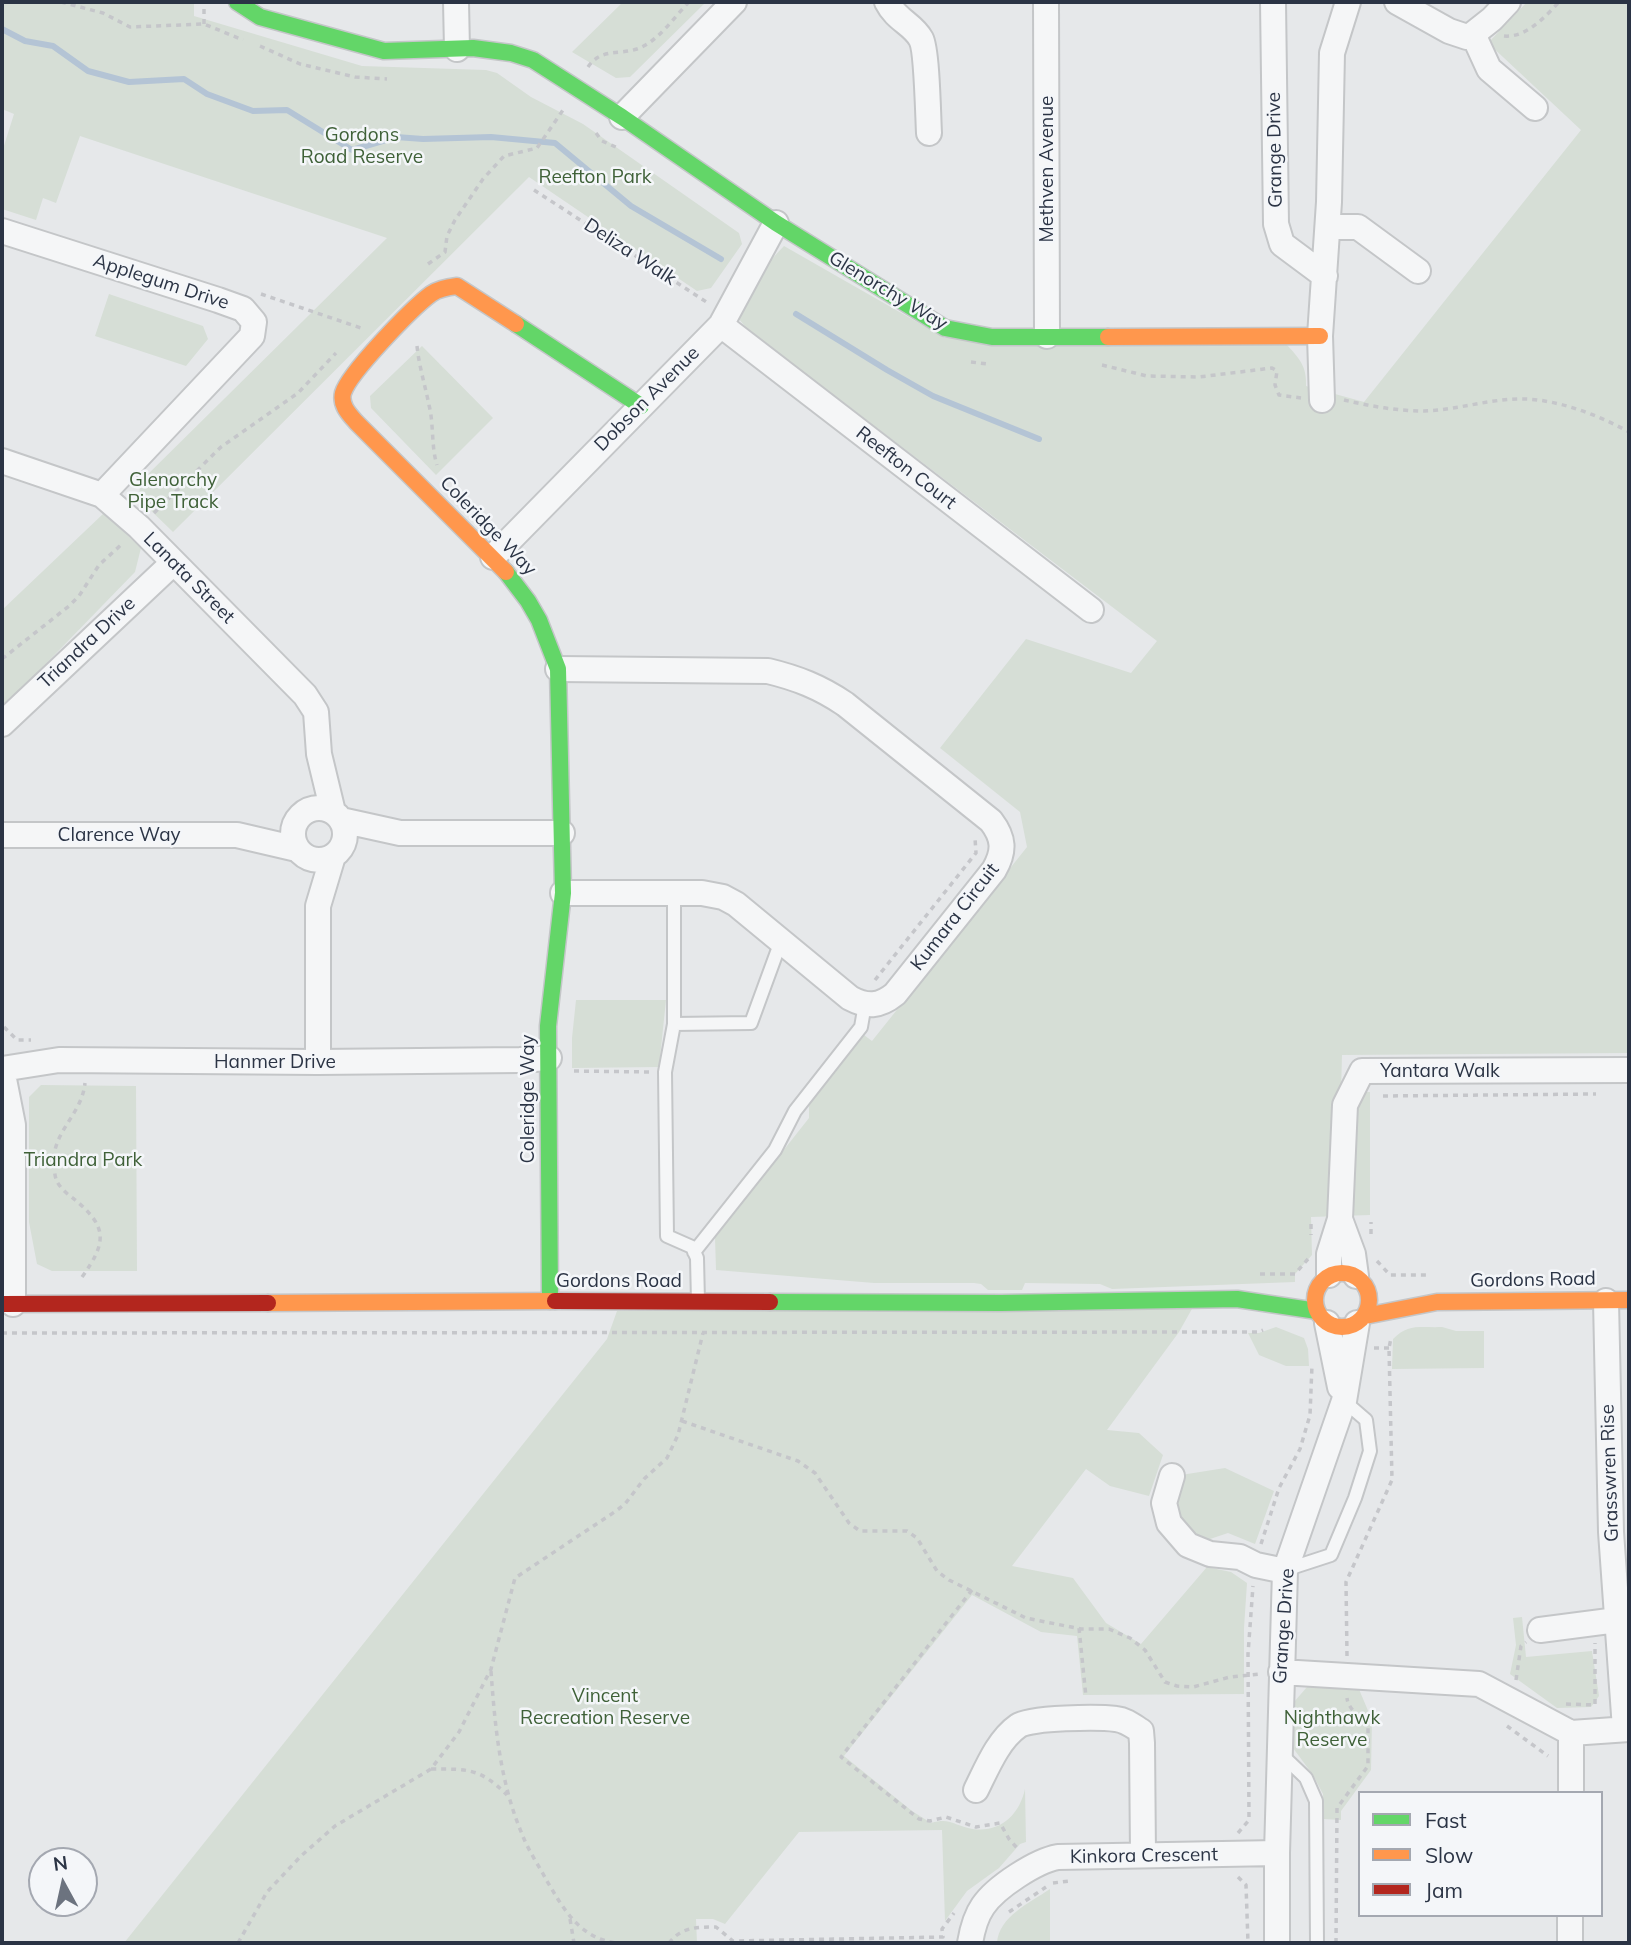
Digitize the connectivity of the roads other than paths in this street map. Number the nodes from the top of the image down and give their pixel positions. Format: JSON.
{"nodes":[{"id":1,"x":237,"y":2,"type":"edge"},
{"id":2,"x":456,"y":2,"type":"edge"},
{"id":3,"x":734,"y":2,"type":"edge"},
{"id":4,"x":887,"y":2,"type":"edge"},
{"id":5,"x":1045,"y":2,"type":"edge"},
{"id":6,"x":1273,"y":2,"type":"edge"},
{"id":7,"x":1348,"y":2,"type":"edge"},
{"id":8,"x":1396,"y":2,"type":"edge"},
{"id":9,"x":1508,"y":2,"type":"edge"},
{"id":10,"x":1473,"y":34,"type":"junction"},
{"id":11,"x":457,"y":49,"type":"junction"},
{"id":12,"x":1535,"y":108,"type":"dead end"},
{"id":13,"x":622,"y":117,"type":"junction"},
{"id":14,"x":929,"y":133,"type":"dead end"},
{"id":15,"x":776,"y":223,"type":"junction"},
{"id":16,"x":1328,"y":228,"type":"junction"},
{"id":17,"x":2,"y":231,"type":"edge"},
{"id":18,"x":1418,"y":271,"type":"dead end"},
{"id":19,"x":1325,"y":276,"type":"junction"},
{"id":20,"x":723,"y":320,"type":"junction"},
{"id":21,"x":1048,"y":336,"type":"junction"},
{"id":22,"x":1320,"y":336,"type":"junction"},
{"id":23,"x":1322,"y":400,"type":"dead end"},
{"id":24,"x":641,"y":405,"type":"junction"},
{"id":25,"x":2,"y":461,"type":"edge"},
{"id":26,"x":102,"y":495,"type":"junction"},
{"id":27,"x":493,"y":557,"type":"junction"},
{"id":28,"x":173,"y":563,"type":"junction"},
{"id":29,"x":1091,"y":610,"type":"dead end"},
{"id":30,"x":558,"y":669,"type":"junction"},
{"id":31,"x":2,"y":724,"type":"edge"},
{"id":32,"x":319,"y":754,"type":"junction"},
{"id":33,"x":301,"y":816,"type":"junction"},
{"id":34,"x":337,"y":816,"type":"junction"},
{"id":35,"x":400,"y":833,"type":"junction"},
{"id":36,"x":562,"y":833,"type":"junction"},
{"id":37,"x":2,"y":835,"type":"edge"},
{"id":38,"x":237,"y":835,"type":"junction"},
{"id":39,"x":300,"y":852,"type":"junction"},
{"id":40,"x":337,"y":853,"type":"junction"},
{"id":41,"x":563,"y":893,"type":"junction"},
{"id":42,"x":674,"y":893,"type":"junction"},
{"id":43,"x":318,"y":906,"type":"junction"},
{"id":44,"x":781,"y":941,"type":"junction"},
{"id":45,"x":867,"y":993,"type":"junction"},
{"id":46,"x":674,"y":1024,"type":"junction"},
{"id":47,"x":318,"y":1062,"type":"junction"},
{"id":48,"x":558,"y":1065,"type":"junction"},
{"id":49,"x":2,"y":1069,"type":"edge"},
{"id":50,"x":1629,"y":1070,"type":"edge"},
{"id":51,"x":1340,"y":1219,"type":"junction"},
{"id":52,"x":694,"y":1252,"type":"junction"},
{"id":53,"x":1325,"y":1280,"type":"junction"},
{"id":54,"x":1361,"y":1281,"type":"junction"},
{"id":55,"x":1237,"y":1300,"type":"junction"},
{"id":56,"x":550,"y":1301,"type":"junction"},
{"id":57,"x":1618,"y":1301,"type":"edge"},
{"id":58,"x":698,"y":1302,"type":"junction"},
{"id":59,"x":1437,"y":1302,"type":"junction"},
{"id":60,"x":7,"y":1304,"type":"edge"},
{"id":61,"x":1322,"y":1317,"type":"junction"},
{"id":62,"x":1361,"y":1320,"type":"junction"},
{"id":63,"x":1332,"y":1348,"type":"junction"},
{"id":64,"x":1343,"y":1401,"type":"junction"},
{"id":65,"x":1172,"y":1476,"type":"dead end"},
{"id":66,"x":1284,"y":1571,"type":"junction"},
{"id":67,"x":1606,"y":1622,"type":"junction"},
{"id":68,"x":1540,"y":1630,"type":"road end"},
{"id":69,"x":1281,"y":1672,"type":"junction"},
{"id":70,"x":1627,"y":1729,"type":"edge"},
{"id":71,"x":1571,"y":1734,"type":"junction"},
{"id":72,"x":1279,"y":1753,"type":"junction"},
{"id":73,"x":976,"y":1790,"type":"dead end"},
{"id":74,"x":1571,"y":1791,"type":"edge"},
{"id":75,"x":1277,"y":1853,"type":"junction"},
{"id":76,"x":1143,"y":1855,"type":"junction"},
{"id":77,"x":1570,"y":1917,"type":"edge"},
{"id":78,"x":970,"y":1943,"type":"edge"},
{"id":79,"x":1277,"y":1943,"type":"edge"},
{"id":80,"x":1317,"y":1943,"type":"edge"},
{"id":81,"x":1570,"y":1943,"type":"edge"}],
"edges":[{"from":1,"to":11,"type":"street","name":"Glenorchy Way"},
{"from":2,"to":11,"type":"street"},
{"from":3,"to":13,"type":"street"},
{"from":4,"to":14,"type":"street"},
{"from":5,"to":21,"type":"street","name":"Methven Avenue"},
{"from":6,"to":19,"type":"street","name":"Grange Drive"},
{"from":7,"to":16,"type":"street"},
{"from":8,"to":10,"type":"street"},
{"from":9,"to":10,"type":"street"},
{"from":10,"to":12,"type":"street"},
{"from":11,"to":13,"type":"street","name":"Glenorchy Way"},
{"from":13,"to":15,"type":"street","name":"Glenorchy Way"},
{"from":15,"to":20,"type":"street","name":"Dobson Avenue"},
{"from":15,"to":21,"type":"street","name":"Glenorchy Way"},
{"from":16,"to":18,"type":"street"},
{"from":16,"to":19,"type":"street"},
{"from":17,"to":26,"type":"street","name":"Applegum Drive"},
{"from":19,"to":22,"type":"street"},
{"from":20,"to":24,"type":"street","name":"Dobson Avenue"},
{"from":20,"to":29,"type":"street","name":"Reefton Court"},
{"from":21,"to":22,"type":"street","name":"Glenorchy Way"},
{"from":22,"to":23,"type":"street"},
{"from":24,"to":27,"type":"street","name":"Dobson Avenue"},
{"from":24,"to":27,"type":"street","name":"Coleridge Way"},
{"from":25,"to":26,"type":"street","name":"Lanata Street"},
{"from":26,"to":28,"type":"street","name":"Lanata Street"},
{"from":27,"to":30,"type":"street","name":"Coleridge Way"},
{"from":28,"to":31,"type":"street","name":"Triandra Drive"},
{"from":28,"to":32,"type":"street","name":"Lanata Street"},
{"from":30,"to":36,"type":"street","name":"Coleridge Way"},
{"from":30,"to":45,"type":"street","name":"Kumara Circuit"},
{"from":32,"to":33,"type":"street","name":"Lanata Street"},
{"from":32,"to":34,"type":"street","name":"Lanata Street"},
{"from":33,"to":34,"type":"street"},
{"from":33,"to":38,"type":"street","name":"Clarence Way"},
{"from":33,"to":39,"type":"street"},
{"from":34,"to":35,"type":"street"},
{"from":34,"to":40,"type":"street"},
{"from":35,"to":36,"type":"street"},
{"from":35,"to":40,"type":"street"},
{"from":36,"to":41,"type":"street","name":"Coleridge Way"},
{"from":37,"to":38,"type":"street","name":"Clarence Way"},
{"from":38,"to":39,"type":"street","name":"Clarence Way"},
{"from":39,"to":40,"type":"street"},
{"from":39,"to":43,"type":"street"},
{"from":40,"to":43,"type":"street"},
{"from":41,"to":42,"type":"street"},
{"from":41,"to":48,"type":"street","name":"Coleridge Way"},
{"from":42,"to":44,"type":"street"},
{"from":42,"to":46,"type":"lane"},
{"from":43,"to":47,"type":"street"},
{"from":44,"to":45,"type":"street"},
{"from":44,"to":46,"type":"lane"},
{"from":45,"to":52,"type":"lane"},
{"from":46,"to":52,"type":"lane"},
{"from":47,"to":48,"type":"street","name":"Hanmer Drive"},
{"from":47,"to":49,"type":"street","name":"Hanmer Drive"},
{"from":48,"to":56,"type":"street","name":"Coleridge Way"},
{"from":49,"to":60,"type":"street"},
{"from":50,"to":51,"type":"street","name":"Yantara Walk"},
{"from":51,"to":53,"type":"street","name":"Yantara Walk"},
{"from":51,"to":54,"type":"street","name":"Yantara Walk"},
{"from":52,"to":58,"type":"lane"},
{"from":53,"to":54,"type":"street"},
{"from":53,"to":55,"type":"street","name":"Gordons Road"},
{"from":53,"to":61,"type":"street"},
{"from":54,"to":59,"type":"street","name":"Gordons Road"},
{"from":54,"to":62,"type":"street"},
{"from":55,"to":58,"type":"street","name":"Gordons Road"},
{"from":55,"to":61,"type":"street","name":"Gordons Road"},
{"from":56,"to":58,"type":"street","name":"Gordons Road"},
{"from":56,"to":60,"type":"street","name":"Gordons Road"},
{"from":57,"to":59,"type":"street","name":"Gordons Road"},
{"from":57,"to":67,"type":"street","name":"Grasswren Rise"},
{"from":59,"to":62,"type":"street","name":"Gordons Road"},
{"from":61,"to":62,"type":"street"},
{"from":61,"to":63,"type":"street","name":"Grange Drive"},
{"from":62,"to":63,"type":"street","name":"Grange Drive"},
{"from":63,"to":64,"type":"street","name":"Grange Drive"},
{"from":64,"to":66,"type":"street","name":"Grange Drive"},
{"from":64,"to":66,"type":"lane"},
{"from":65,"to":66,"type":"street"},
{"from":66,"to":69,"type":"street","name":"Grange Drive"},
{"from":67,"to":68,"type":"street"},
{"from":67,"to":70,"type":"street","name":"Grasswren Rise"},
{"from":69,"to":71,"type":"street"},
{"from":69,"to":72,"type":"street","name":"Grange Drive"},
{"from":70,"to":71,"type":"street"},
{"from":71,"to":74,"type":"street"},
{"from":72,"to":75,"type":"street","name":"Grange Drive"},
{"from":72,"to":80,"type":"lane"},
{"from":73,"to":76,"type":"street"},
{"from":75,"to":76,"type":"street","name":"Kinkora Crescent"},
{"from":75,"to":79,"type":"street","name":"Grange Drive"},
{"from":76,"to":78,"type":"street","name":"Kinkora Crescent"},
{"from":77,"to":81,"type":"street"}]}
